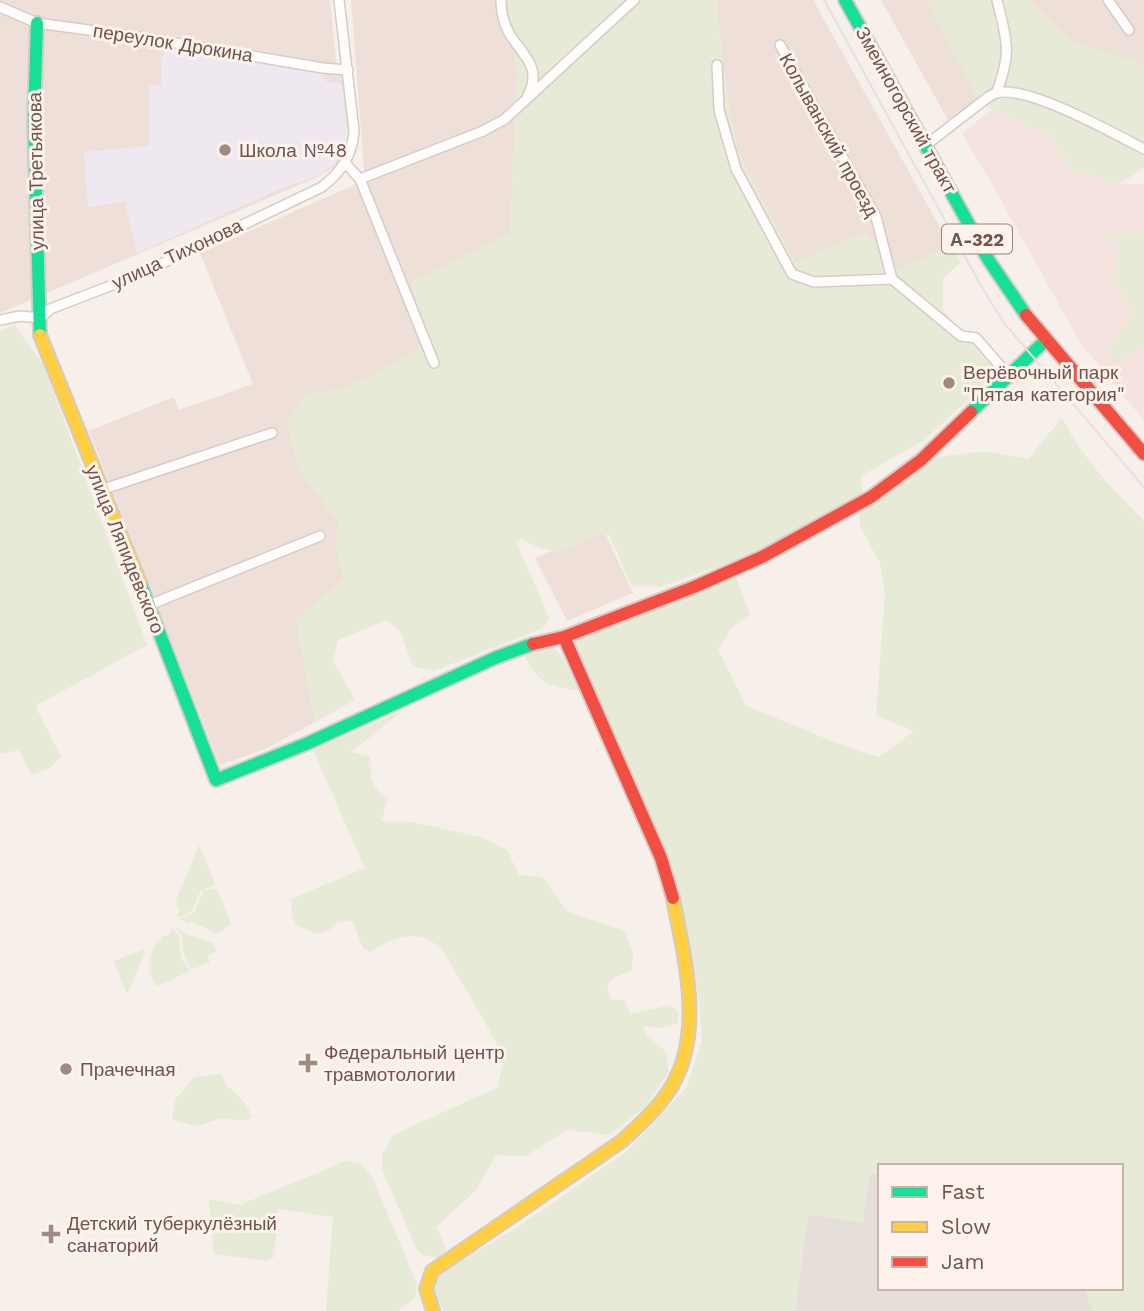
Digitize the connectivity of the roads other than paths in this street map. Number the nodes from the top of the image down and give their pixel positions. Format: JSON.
{"nodes":[{"id":1,"x":340,"y":0,"type":"edge"},
{"id":2,"x":500,"y":0,"type":"edge"},
{"id":3,"x":634,"y":0,"type":"edge"},
{"id":4,"x":845,"y":0,"type":"edge"},
{"id":5,"x":997,"y":0,"type":"edge"},
{"id":6,"x":1108,"y":0,"type":"edge"},
{"id":7,"x":0,"y":8,"type":"edge"},
{"id":8,"x":37,"y":23,"type":"junction"},
{"id":9,"x":1129,"y":30,"type":"dead end"},
{"id":10,"x":780,"y":45,"type":"dead end"},
{"id":11,"x":717,"y":65,"type":"dead end"},
{"id":12,"x":348,"y":70,"type":"junction"},
{"id":13,"x":997,"y":92,"type":"junction"},
{"id":14,"x":526,"y":99,"type":"junction"},
{"id":15,"x":926,"y":145,"type":"junction"},
{"id":16,"x":1144,"y":149,"type":"edge"},
{"id":17,"x":346,"y":164,"type":"junction"},
{"id":18,"x":360,"y":179,"type":"junction"},
{"id":19,"x":892,"y":279,"type":"junction"},
{"id":20,"x":41,"y":318,"type":"junction"},
{"id":21,"x":0,"y":320,"type":"edge"},
{"id":22,"x":1046,"y":340,"type":"junction"},
{"id":23,"x":434,"y":363,"type":"dead end"},
{"id":24,"x":1008,"y":375,"type":"junction"},
{"id":25,"x":272,"y":433,"type":"dead end"},
{"id":26,"x":1144,"y":454,"type":"edge"},
{"id":27,"x":101,"y":490,"type":"junction"},
{"id":28,"x":320,"y":536,"type":"dead end"},
{"id":29,"x":149,"y":606,"type":"junction"},
{"id":30,"x":564,"y":637,"type":"junction"},
{"id":31,"x":433,"y":1311,"type":"edge"}],
"edges":[{"from":1,"to":12,"type":"street"},
{"from":2,"to":14,"type":"street"},
{"from":3,"to":14,"type":"street"},
{"from":4,"to":15,"type":"main road","name":"Змеиногорский тракт","number":"А-322"},
{"from":5,"to":13,"type":"street"},
{"from":6,"to":9,"type":"street"},
{"from":7,"to":8,"type":"street","name":"переулок Дрокина"},
{"from":8,"to":12,"type":"street","name":"переулок Дрокина"},
{"from":8,"to":20,"type":"main road","name":"улица Третьякова"},
{"from":10,"to":19,"type":"street","name":"Колыванский проезд"},
{"from":11,"to":19,"type":"street"},
{"from":12,"to":17,"type":"street"},
{"from":13,"to":15,"type":"street"},
{"from":13,"to":16,"type":"street"},
{"from":14,"to":18,"type":"street"},
{"from":15,"to":22,"type":"main road","name":"Змеиногорский тракт","number":"А-322"},
{"from":17,"to":18,"type":"street"},
{"from":17,"to":20,"type":"street","name":"улица Тихонова"},
{"from":18,"to":23,"type":"street"},
{"from":19,"to":24,"type":"street"},
{"from":20,"to":21,"type":"street","name":"улица Тихонова"},
{"from":20,"to":27,"type":"main road","name":"улица Ляпидевского"},
{"from":22,"to":24,"type":"main road"},
{"from":22,"to":26,"type":"main road","name":"Змеиногорский тракт","number":"А-322"},
{"from":24,"to":30,"type":"main road"},
{"from":25,"to":27,"type":"street"},
{"from":27,"to":29,"type":"main road","name":"улица Ляпидевского"},
{"from":28,"to":29,"type":"street"},
{"from":29,"to":30,"type":"main road","name":"улица Ляпидевского"},
{"from":30,"to":31,"type":"main road"}]}
